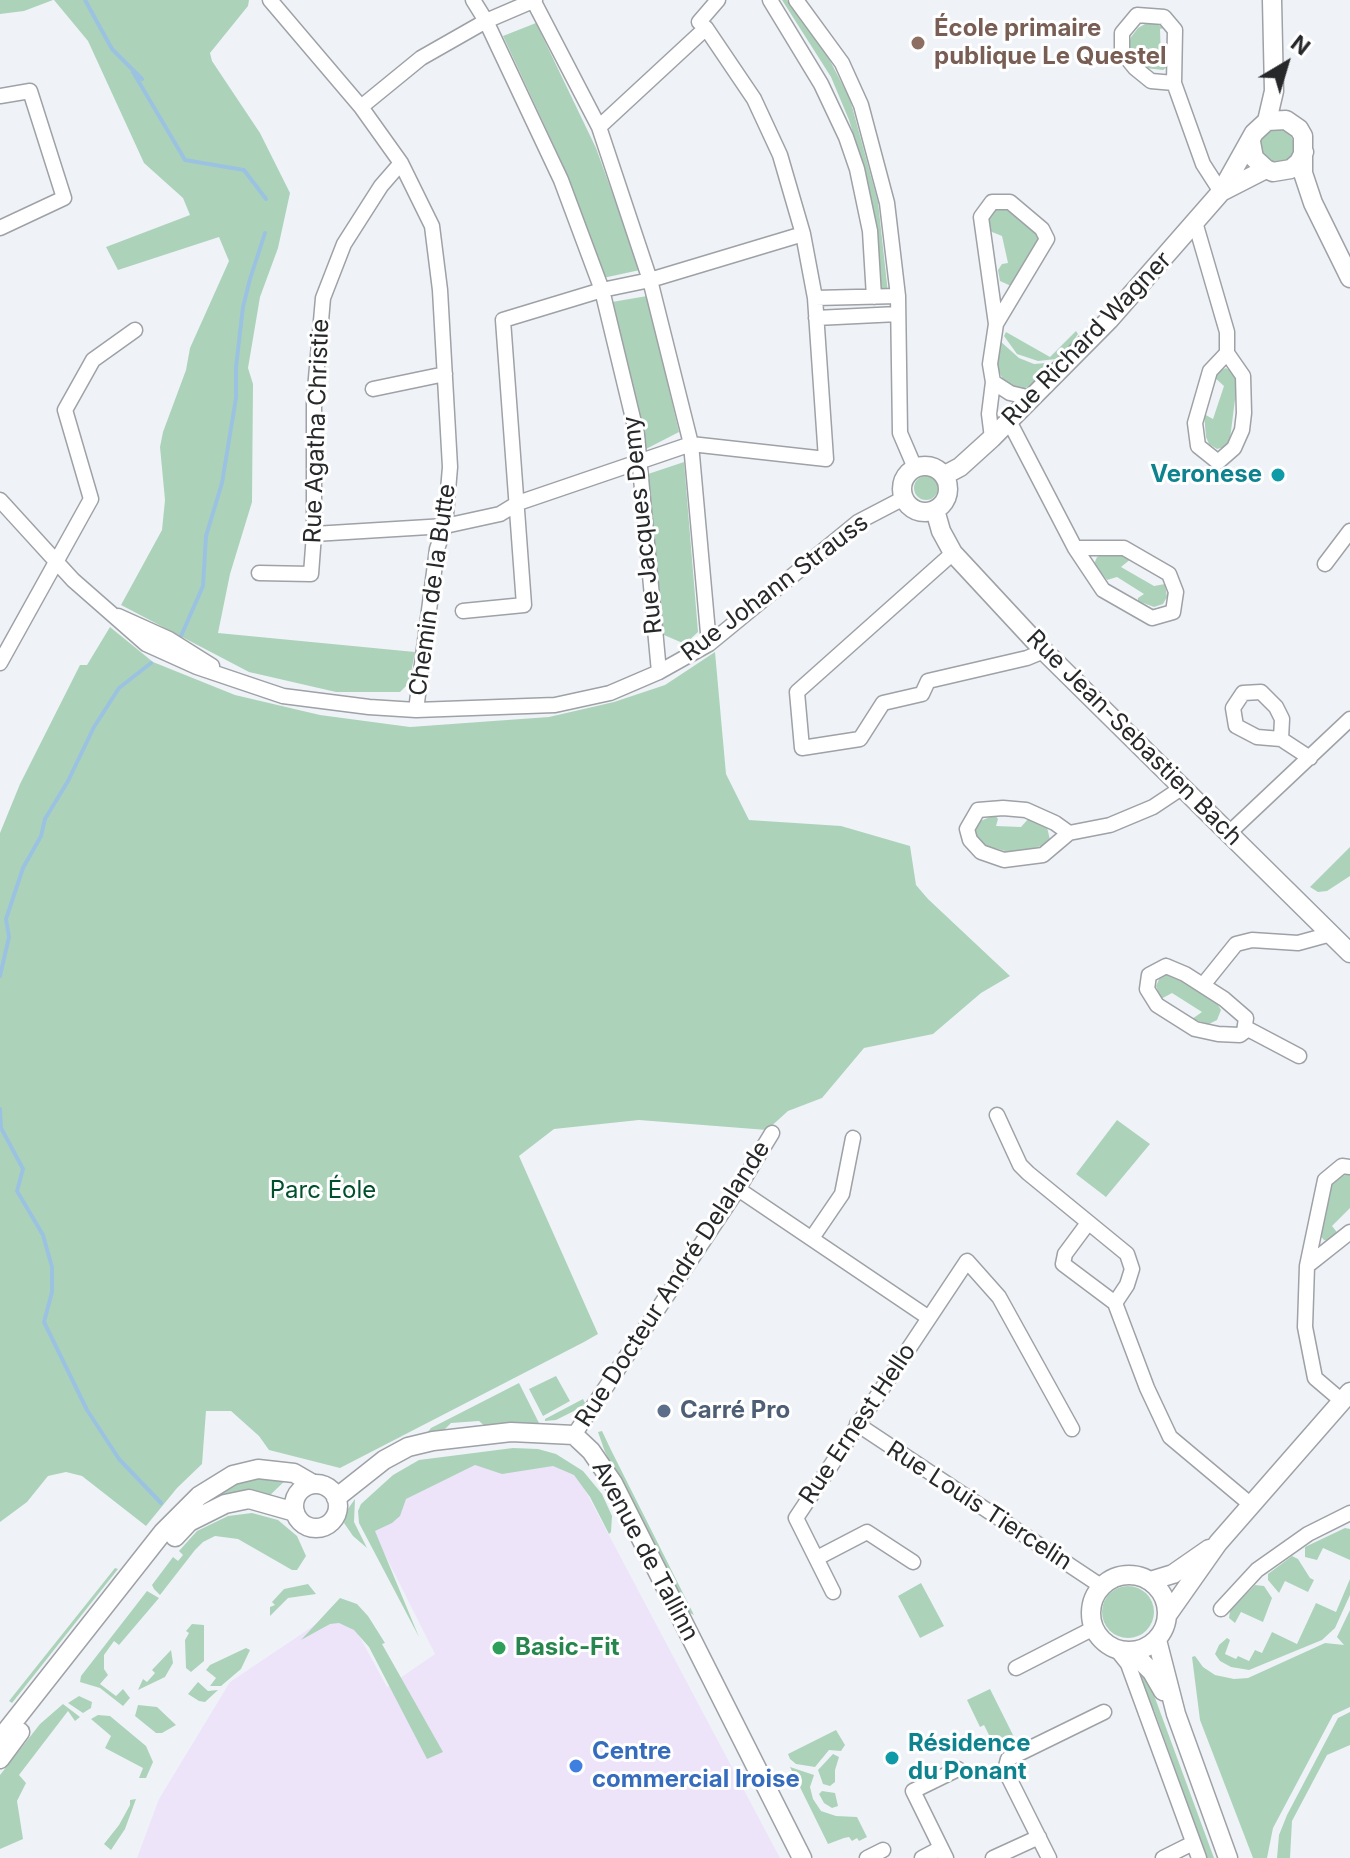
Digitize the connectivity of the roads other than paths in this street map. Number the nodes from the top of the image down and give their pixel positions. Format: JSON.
{"nodes":[{"id":1,"x":270,"y":0,"type":"edge"},
{"id":2,"x":473,"y":0,"type":"edge"},
{"id":3,"x":534,"y":0,"type":"edge"},
{"id":4,"x":718,"y":0,"type":"edge"},
{"id":5,"x":770,"y":0,"type":"edge"},
{"id":6,"x":796,"y":0,"type":"edge"},
{"id":7,"x":1272,"y":0,"type":"edge"},
{"id":8,"x":1282,"y":0,"type":"edge"},
{"id":9,"x":486,"y":21,"type":"junction"},
{"id":10,"x":706,"y":28,"type":"junction"},
{"id":11,"x":1174,"y":83,"type":"junction"},
{"id":12,"x":0,"y":96,"type":"edge"},
{"id":13,"x":361,"y":107,"type":"junction"},
{"id":14,"x":1286,"y":120,"type":"junction"},
{"id":15,"x":1267,"y":121,"type":"junction"},
{"id":16,"x":599,"y":127,"type":"junction"},
{"id":17,"x":1251,"y":142,"type":"junction"},
{"id":18,"x":1304,"y":152,"type":"junction"},
{"id":19,"x":401,"y":163,"type":"junction"},
{"id":20,"x":1273,"y":171,"type":"junction"},
{"id":21,"x":1221,"y":192,"type":"junction"},
{"id":22,"x":1313,"y":203,"type":"junction"},
{"id":23,"x":1195,"y":222,"type":"junction"},
{"id":24,"x":0,"y":228,"type":"edge"},
{"id":25,"x":803,"y":234,"type":"junction"},
{"id":26,"x":1350,"y":278,"type":"edge"},
{"id":27,"x":650,"y":280,"type":"junction"},
{"id":28,"x":602,"y":290,"type":"junction"},
{"id":29,"x":898,"y":296,"type":"junction"},
{"id":30,"x":874,"y":297,"type":"junction"},
{"id":31,"x":815,"y":298,"type":"junction"},
{"id":32,"x":898,"y":314,"type":"junction"},
{"id":33,"x":816,"y":318,"type":"junction"},
{"id":34,"x":996,"y":324,"type":"junction"},
{"id":35,"x":135,"y":330,"type":"dead end"},
{"id":36,"x":1227,"y":353,"type":"junction"},
{"id":37,"x":445,"y":374,"type":"junction"},
{"id":38,"x":993,"y":382,"type":"junction"},
{"id":39,"x":373,"y":389,"type":"dead end"},
{"id":40,"x":1031,"y":398,"type":"junction"},
{"id":41,"x":1009,"y":421,"type":"junction"},
{"id":42,"x":992,"y":438,"type":"junction"},
{"id":43,"x":691,"y":444,"type":"junction"},
{"id":44,"x":641,"y":461,"type":"junction"},
{"id":45,"x":915,"y":468,"type":"junction"},
{"id":46,"x":945,"y":475,"type":"junction"},
{"id":47,"x":904,"y":498,"type":"junction"},
{"id":48,"x":0,"y":500,"type":"edge"},
{"id":49,"x":518,"y":503,"type":"junction"},
{"id":50,"x":935,"y":510,"type":"junction"},
{"id":51,"x":445,"y":526,"type":"junction"},
{"id":52,"x":1350,"y":531,"type":"edge"},
{"id":53,"x":314,"y":534,"type":"junction"},
{"id":54,"x":1075,"y":548,"type":"junction"},
{"id":55,"x":953,"y":553,"type":"junction"},
{"id":56,"x":56,"y":559,"type":"junction"},
{"id":57,"x":1325,"y":564,"type":"dead end"},
{"id":58,"x":259,"y":573,"type":"dead end"},
{"id":59,"x":463,"y":611,"type":"dead end"},
{"id":60,"x":709,"y":644,"type":"junction"},
{"id":61,"x":1044,"y":651,"type":"junction"},
{"id":62,"x":0,"y":663,"type":"edge"},
{"id":63,"x":659,"y":672,"type":"junction"},
{"id":64,"x":416,"y":710,"type":"junction"},
{"id":65,"x":1350,"y":719,"type":"edge"},
{"id":66,"x":1281,"y":739,"type":"dead end"},
{"id":67,"x":1310,"y":758,"type":"junction"},
{"id":68,"x":1183,"y":787,"type":"junction"},
{"id":69,"x":1069,"y":833,"type":"junction"},
{"id":70,"x":1229,"y":833,"type":"junction"},
{"id":71,"x":1331,"y":934,"type":"junction"},
{"id":72,"x":1350,"y":953,"type":"edge"},
{"id":73,"x":1203,"y":985,"type":"junction"},
{"id":74,"x":1246,"y":1028,"type":"junction"},
{"id":75,"x":1299,"y":1056,"type":"dead end"},
{"id":76,"x":997,"y":1115,"type":"dead end"},
{"id":77,"x":772,"y":1133,"type":"dead end"},
{"id":78,"x":853,"y":1138,"type":"dead end"},
{"id":79,"x":1350,"y":1167,"type":"edge"},
{"id":80,"x":738,"y":1189,"type":"junction"},
{"id":81,"x":1088,"y":1223,"type":"junction"},
{"id":82,"x":1350,"y":1232,"type":"edge"},
{"id":83,"x":812,"y":1238,"type":"junction"},
{"id":84,"x":1307,"y":1266,"type":"junction"},
{"id":85,"x":1115,"y":1303,"type":"junction"},
{"id":86,"x":929,"y":1318,"type":"junction"},
{"id":87,"x":1346,"y":1396,"type":"edge"},
{"id":88,"x":857,"y":1424,"type":"junction"},
{"id":89,"x":1072,"y":1429,"type":"dead end"},
{"id":90,"x":574,"y":1435,"type":"junction"},
{"id":91,"x":313,"y":1484,"type":"junction"},
{"id":92,"x":336,"y":1498,"type":"junction"},
{"id":93,"x":1250,"y":1504,"type":"junction"},
{"id":94,"x":295,"y":1512,"type":"junction"},
{"id":95,"x":1350,"y":1513,"type":"edge"},
{"id":96,"x":1218,"y":1543,"type":"junction"},
{"id":97,"x":817,"y":1558,"type":"junction"},
{"id":98,"x":913,"y":1562,"type":"dead end"},
{"id":99,"x":1150,"y":1581,"type":"junction"},
{"id":100,"x":1101,"y":1586,"type":"junction"},
{"id":101,"x":833,"y":1592,"type":"dead end"},
{"id":102,"x":1221,"y":1609,"type":"dead end"},
{"id":103,"x":1168,"y":1614,"type":"junction"},
{"id":104,"x":1094,"y":1628,"type":"junction"},
{"id":105,"x":1157,"y":1640,"type":"junction"},
{"id":106,"x":1124,"y":1650,"type":"junction"},
{"id":107,"x":1016,"y":1668,"type":"dead end"},
{"id":108,"x":1104,"y":1712,"type":"dead end"},
{"id":109,"x":1176,"y":1714,"type":"junction"},
{"id":110,"x":0,"y":1739,"type":"edge"},
{"id":111,"x":0,"y":1759,"type":"edge"},
{"id":112,"x":958,"y":1769,"type":"dead end"},
{"id":113,"x":1039,"y":1837,"type":"junction"},
{"id":114,"x":1193,"y":1843,"type":"junction"},
{"id":115,"x":883,"y":1850,"type":"dead end"},
{"id":116,"x":944,"y":1853,"type":"edge"},
{"id":117,"x":802,"y":1858,"type":"edge"},
{"id":118,"x":867,"y":1858,"type":"edge"},
{"id":119,"x":922,"y":1858,"type":"edge"},
{"id":120,"x":993,"y":1858,"type":"edge"},
{"id":121,"x":1049,"y":1858,"type":"edge"},
{"id":122,"x":1163,"y":1858,"type":"edge"},
{"id":123,"x":1199,"y":1858,"type":"edge"},
{"id":124,"x":1228,"y":1858,"type":"edge"}],
"edges":[{"from":1,"to":13,"type":"street","name":"Chemin de la Butte"},
{"from":2,"to":9,"type":"street","name":"Rue Jacques Demy"},
{"from":3,"to":9,"type":"street"},
{"from":3,"to":16,"type":"street"},
{"from":4,"to":10,"type":"street"},
{"from":5,"to":30,"type":"street"},
{"from":6,"to":29,"type":"street"},
{"from":7,"to":15,"type":"street"},
{"from":8,"to":14,"type":"street"},
{"from":9,"to":13,"type":"street"},
{"from":9,"to":28,"type":"street","name":"Rue Jacques Demy"},
{"from":10,"to":16,"type":"street"},
{"from":10,"to":25,"type":"street"},
{"from":11,"to":11,"type":"street"},
{"from":11,"to":21,"type":"street"},
{"from":12,"to":24,"type":"street"},
{"from":13,"to":19,"type":"street","name":"Chemin de la Butte"},
{"from":14,"to":15,"type":"street"},
{"from":14,"to":18,"type":"street"},
{"from":15,"to":17,"type":"street"},
{"from":16,"to":27,"type":"street"},
{"from":17,"to":20,"type":"street"},
{"from":17,"to":21,"type":"street","name":"Rue Richard Wagner"},
{"from":18,"to":20,"type":"street"},
{"from":18,"to":22,"type":"street"},
{"from":19,"to":37,"type":"street","name":"Chemin de la Butte"},
{"from":19,"to":53,"type":"street","name":"Rue Agatha Christie"},
{"from":20,"to":21,"type":"street","name":"Rue Richard Wagner"},
{"from":20,"to":22,"type":"street"},
{"from":21,"to":23,"type":"street","name":"Rue Richard Wagner"},
{"from":22,"to":26,"type":"street"},
{"from":23,"to":36,"type":"street"},
{"from":23,"to":40,"type":"street","name":"Rue Richard Wagner"},
{"from":25,"to":27,"type":"street"},
{"from":25,"to":31,"type":"street"},
{"from":27,"to":28,"type":"street"},
{"from":27,"to":43,"type":"street"},
{"from":28,"to":44,"type":"street","name":"Rue Jacques Demy"},
{"from":28,"to":49,"type":"street"},
{"from":29,"to":30,"type":"street"},
{"from":29,"to":32,"type":"street"},
{"from":30,"to":31,"type":"street"},
{"from":31,"to":33,"type":"street"},
{"from":32,"to":33,"type":"street"},
{"from":32,"to":45,"type":"street"},
{"from":33,"to":43,"type":"street"},
{"from":34,"to":34,"type":"street"},
{"from":34,"to":38,"type":"street"},
{"from":35,"to":56,"type":"street"},
{"from":36,"to":36,"type":"street"},
{"from":37,"to":39,"type":"street"},
{"from":37,"to":51,"type":"street","name":"Chemin de la Butte"},
{"from":38,"to":40,"type":"street"},
{"from":38,"to":42,"type":"street"},
{"from":40,"to":41,"type":"street","name":"Rue Richard Wagner"},
{"from":41,"to":42,"type":"street","name":"Rue Richard Wagner"},
{"from":41,"to":54,"type":"street"},
{"from":42,"to":46,"type":"street","name":"Rue Richard Wagner"},
{"from":43,"to":44,"type":"street"},
{"from":43,"to":60,"type":"street"},
{"from":44,"to":49,"type":"street"},
{"from":44,"to":63,"type":"street","name":"Rue Jacques Demy"},
{"from":45,"to":46,"type":"street"},
{"from":45,"to":47,"type":"street"},
{"from":46,"to":50,"type":"street"},
{"from":47,"to":50,"type":"street"},
{"from":47,"to":60,"type":"street","name":"Rue Johann Strauss"},
{"from":48,"to":56,"type":"street","name":"Rue Johann Strauss"},
{"from":49,"to":51,"type":"street"},
{"from":49,"to":59,"type":"street"},
{"from":50,"to":55,"type":"street","name":"Rue Jean-Sebastien Bach"},
{"from":51,"to":53,"type":"street"},
{"from":51,"to":64,"type":"street","name":"Chemin de la Butte"},
{"from":52,"to":57,"type":"street"},
{"from":53,"to":58,"type":"street","name":"Rue Agatha Christie"},
{"from":54,"to":54,"type":"street"},
{"from":55,"to":61,"type":"street","name":"Rue Jean-Sebastien Bach"},
{"from":55,"to":61,"type":"street"},
{"from":56,"to":62,"type":"street"},
{"from":56,"to":64,"type":"street","name":"Rue Johann Strauss"},
{"from":60,"to":63,"type":"street","name":"Rue Johann Strauss"},
{"from":61,"to":68,"type":"street","name":"Rue Jean-Sebastien Bach"},
{"from":63,"to":64,"type":"street","name":"Rue Johann Strauss"},
{"from":65,"to":67,"type":"street"},
{"from":66,"to":67,"type":"street"},
{"from":67,"to":70,"type":"street"},
{"from":68,"to":69,"type":"street"},
{"from":68,"to":70,"type":"street","name":"Rue Jean-Sebastien Bach"},
{"from":69,"to":69,"type":"street"},
{"from":70,"to":71,"type":"street","name":"Rue Jean-Sebastien Bach"},
{"from":71,"to":72,"type":"street","name":"Rue Jean-Sebastien Bach"},
{"from":71,"to":73,"type":"street"},
{"from":73,"to":74,"type":"street"},
{"from":73,"to":74,"type":"street"},
{"from":74,"to":75,"type":"street"},
{"from":76,"to":81,"type":"street"},
{"from":77,"to":80,"type":"street","name":"Rue Docteur André Delalande"},
{"from":78,"to":83,"type":"street"},
{"from":79,"to":84,"type":"street"},
{"from":80,"to":83,"type":"street"},
{"from":80,"to":90,"type":"street","name":"Rue Docteur André Delalande"},
{"from":81,"to":85,"type":"street"},
{"from":81,"to":85,"type":"street"},
{"from":82,"to":84,"type":"street"},
{"from":83,"to":86,"type":"street"},
{"from":84,"to":87,"type":"street"},
{"from":85,"to":93,"type":"street"},
{"from":86,"to":88,"type":"street","name":"Rue Ernest Hello"},
{"from":86,"to":89,"type":"street","name":"Rue Ernest Hello"},
{"from":87,"to":93,"type":"street"},
{"from":88,"to":97,"type":"street","name":"Rue Ernest Hello"},
{"from":88,"to":100,"type":"street","name":"Rue Louis Tiercelin"},
{"from":90,"to":92,"type":"street"},
{"from":90,"to":117,"type":"street","name":"Avenue de Tallinn"},
{"from":91,"to":92,"type":"street"},
{"from":91,"to":94,"type":"street"},
{"from":91,"to":110,"type":"street"},
{"from":92,"to":94,"type":"street"},
{"from":93,"to":96,"type":"street"},
{"from":94,"to":111,"type":"street"},
{"from":95,"to":102,"type":"street"},
{"from":96,"to":99,"type":"street"},
{"from":96,"to":103,"type":"street"},
{"from":97,"to":98,"type":"street"},
{"from":97,"to":101,"type":"street","name":"Rue Ernest Hello"},
{"from":99,"to":100,"type":"street"},
{"from":99,"to":103,"type":"street"},
{"from":100,"to":104,"type":"street"},
{"from":103,"to":105,"type":"street"},
{"from":104,"to":106,"type":"street"},
{"from":104,"to":107,"type":"street"},
{"from":105,"to":106,"type":"street"},
{"from":105,"to":109,"type":"street"},
{"from":106,"to":109,"type":"street"},
{"from":106,"to":114,"type":"street"},
{"from":108,"to":113,"type":"street"},
{"from":109,"to":124,"type":"street"},
{"from":112,"to":116,"type":"street"},
{"from":113,"to":120,"type":"street"},
{"from":113,"to":121,"type":"street"},
{"from":114,"to":122,"type":"street"},
{"from":114,"to":123,"type":"street"},
{"from":115,"to":118,"type":"street"},
{"from":116,"to":119,"type":"street"}]}
